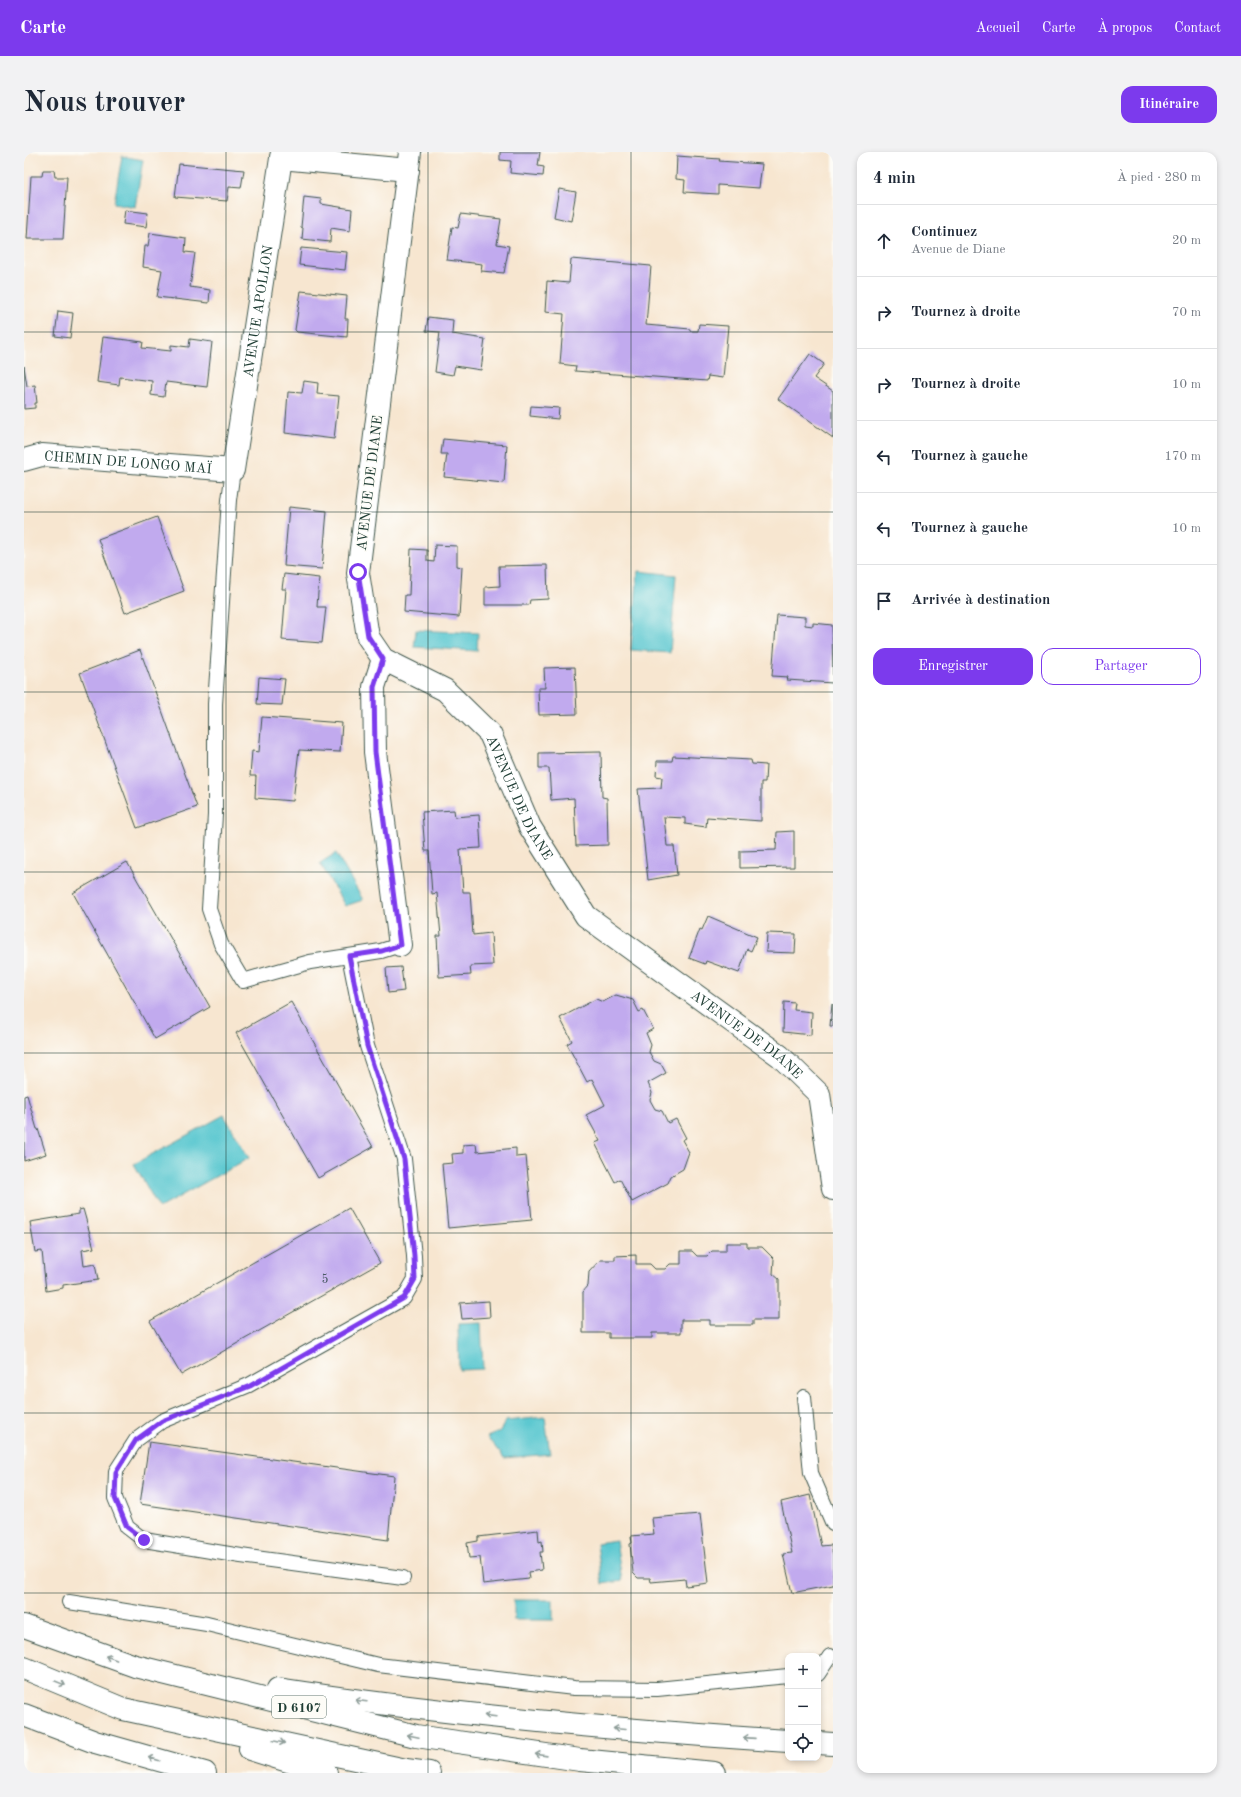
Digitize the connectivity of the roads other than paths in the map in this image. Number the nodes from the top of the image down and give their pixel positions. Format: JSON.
{"nodes":[{"id":1,"x":282,"y":155,"type":"edge"},
{"id":2,"x":409,"y":161,"type":"edge"},
{"id":3,"x":24,"y":460,"type":"edge"},
{"id":4,"x":233,"y":470,"type":"junction"},
{"id":5,"x":383,"y":659,"type":"junction"},
{"id":6,"x":400,"y":945,"type":"joint"},
{"id":7,"x":349,"y":956,"type":"junction"},
{"id":8,"x":826,"y":1095,"type":"edge"},
{"id":9,"x":833,"y":1189,"type":"edge"},
{"id":10,"x":804,"y":1397,"type":"dead end"},
{"id":11,"x":833,"y":1524,"type":"edge"},
{"id":12,"x":403,"y":1578,"type":"dead end"},
{"id":13,"x":69,"y":1602,"type":"dead end"},
{"id":14,"x":24,"y":1626,"type":"edge"},
{"id":15,"x":830,"y":1656,"type":"dead end"},
{"id":16,"x":135,"y":1666,"type":"junction"},
{"id":17,"x":24,"y":1668,"type":"edge"},
{"id":18,"x":821,"y":1670,"type":"edge"},
{"id":19,"x":785,"y":1676,"type":"edge"},
{"id":20,"x":123,"y":1709,"type":"junction"},
{"id":21,"x":24,"y":1715,"type":"edge"},
{"id":22,"x":785,"y":1741,"type":"edge"},
{"id":23,"x":821,"y":1743,"type":"edge"},
{"id":24,"x":833,"y":1744,"type":"edge"},
{"id":25,"x":205,"y":1773,"type":"edge"},
{"id":26,"x":326,"y":1773,"type":"edge"},
{"id":27,"x":429,"y":1773,"type":"edge"},
{"id":28,"x":714,"y":1773,"type":"edge"}],
"edges":[{"from":1,"to":2,"type":"main road"},
{"from":1,"to":4,"type":"main road","name":"AVENUE APOLLON"},
{"from":2,"to":5,"type":"main road","name":"AVENUE DE DIANE"},
{"from":3,"to":4,"type":"main road","name":"CHEMIN DE LONGO MAÏ"},
{"from":4,"to":7,"type":"lane"},
{"from":5,"to":6,"type":"main road"},
{"from":5,"to":8,"type":"main road","name":"AVENUE DE DIANE"},
{"from":6,"to":7,"type":"lane"},
{"from":7,"to":12,"type":"lane"},
{"from":8,"to":9,"type":"main road","name":"AVENUE DE DIANE"},
{"from":10,"to":11,"type":"lane"},
{"from":13,"to":19,"type":"lane"},
{"from":16,"to":14,"type":"main road","number":"D 6107","one_way":true},
{"from":15,"to":18,"type":"lane"},
{"from":22,"to":16,"type":"main road","one_way":true},
{"from":28,"to":16,"type":"main road","number":"D 6107","one_way":true},
{"from":17,"to":20,"type":"main road","one_way":true},
{"from":20,"to":26,"type":"main road"},
{"from":20,"to":27,"type":"main road","one_way":true},
{"from":25,"to":21,"type":"main road","one_way":true},
{"from":23,"to":24,"type":"main road"}]}
